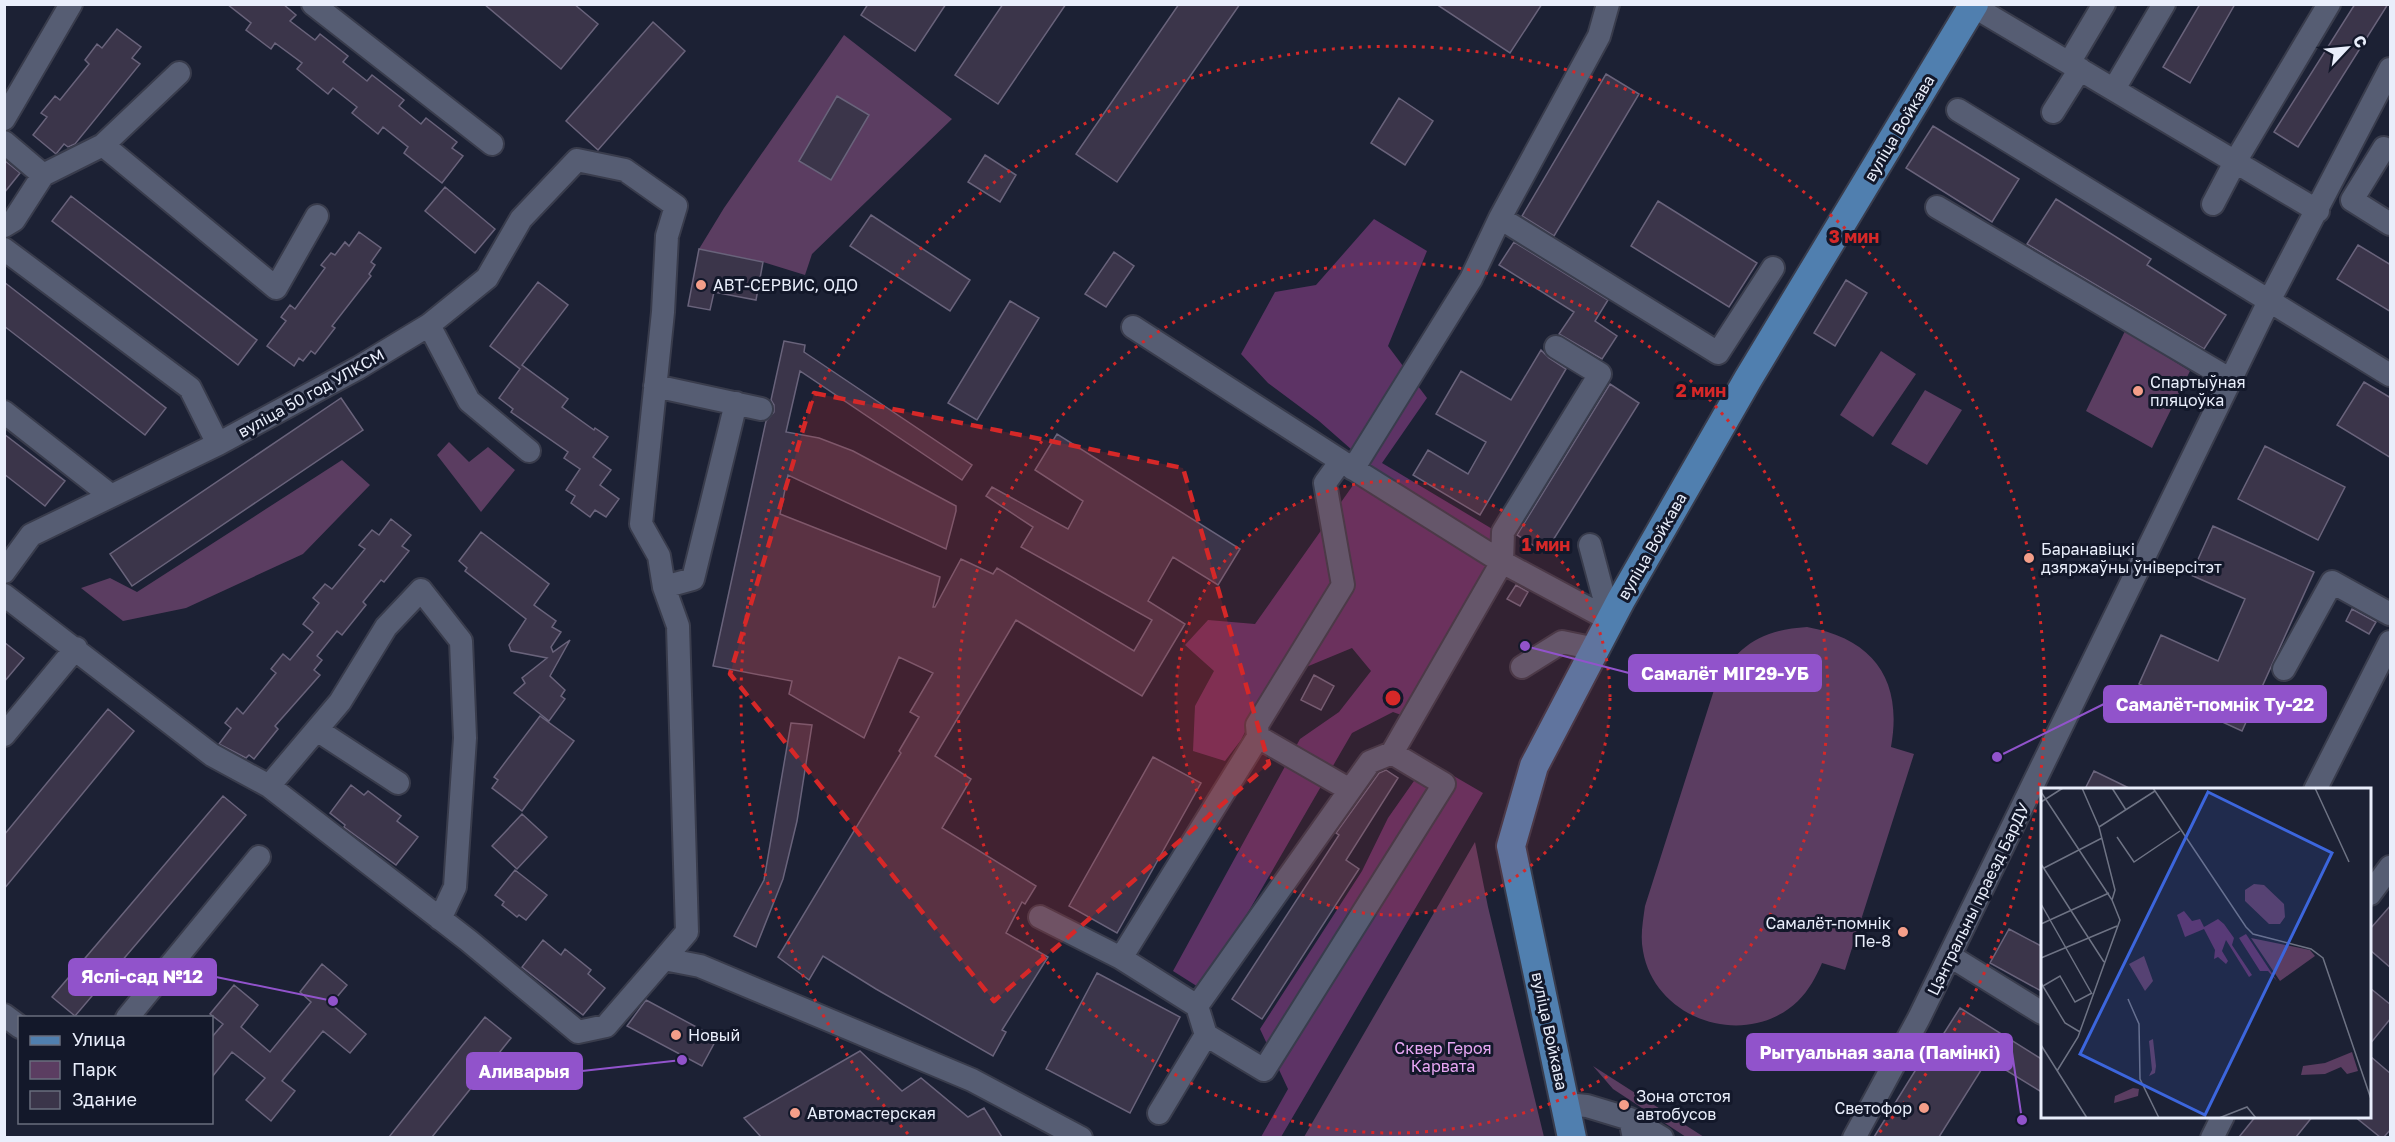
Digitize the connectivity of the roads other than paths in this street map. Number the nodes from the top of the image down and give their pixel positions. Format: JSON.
{"nodes":[{"id":1,"x":71,"y":4,"type":"edge"},
{"id":2,"x":313,"y":4,"type":"edge"},
{"id":3,"x":1608,"y":4,"type":"edge"},
{"id":4,"x":2104,"y":4,"type":"edge"},
{"id":5,"x":2164,"y":4,"type":"edge"},
{"id":6,"x":2330,"y":4,"type":"edge"},
{"id":7,"x":1973,"y":5,"type":"edge"},
{"id":8,"x":2074,"y":66,"type":"junction"},
{"id":9,"x":179,"y":73,"type":"dead end"},
{"id":10,"x":2388,"y":82,"type":"edge"},
{"id":11,"x":2114,"y":89,"type":"junction"},
{"id":12,"x":1958,"y":110,"type":"dead end"},
{"id":13,"x":2053,"y":112,"type":"dead end"},
{"id":14,"x":4,"y":119,"type":"edge"},
{"id":15,"x":4,"y":142,"type":"edge"},
{"id":16,"x":492,"y":144,"type":"dead end"},
{"id":17,"x":103,"y":145,"type":"junction"},
{"id":18,"x":2384,"y":148,"type":"dead end"},
{"id":19,"x":2235,"y":162,"type":"junction"},
{"id":20,"x":44,"y":175,"type":"junction"},
{"id":21,"x":2213,"y":204,"type":"dead end"},
{"id":22,"x":1937,"y":207,"type":"dead end"},
{"id":23,"x":2318,"y":210,"type":"junction"},
{"id":24,"x":317,"y":216,"type":"dead end"},
{"id":25,"x":1500,"y":218,"type":"junction"},
{"id":26,"x":2391,"y":224,"type":"edge"},
{"id":27,"x":4,"y":226,"type":"edge"},
{"id":28,"x":4,"y":249,"type":"edge"},
{"id":29,"x":1773,"y":268,"type":"dead end"},
{"id":30,"x":2270,"y":301,"type":"junction"},
{"id":31,"x":429,"y":325,"type":"junction"},
{"id":32,"x":1133,"y":327,"type":"dead end"},
{"id":33,"x":1556,"y":347,"type":"dead end"},
{"id":34,"x":2391,"y":375,"type":"edge"},
{"id":35,"x":2231,"y":380,"type":"junction"},
{"id":36,"x":655,"y":386,"type":"junction"},
{"id":37,"x":736,"y":403,"type":"junction"},
{"id":38,"x":761,"y":409,"type":"dead end"},
{"id":39,"x":4,"y":412,"type":"edge"},
{"id":40,"x":218,"y":444,"type":"junction"},
{"id":41,"x":529,"y":451,"type":"dead end"},
{"id":42,"x":1347,"y":465,"type":"junction"},
{"id":43,"x":110,"y":495,"type":"junction"},
{"id":44,"x":1590,"y":545,"type":"dead end"},
{"id":45,"x":1502,"y":562,"type":"junction"},
{"id":46,"x":4,"y":572,"type":"edge"},
{"id":47,"x":664,"y":587,"type":"junction"},
{"id":48,"x":4,"y":595,"type":"edge"},
{"id":49,"x":2391,"y":614,"type":"edge"},
{"id":50,"x":1610,"y":620,"type":"junction"},
{"id":51,"x":2391,"y":642,"type":"edge"},
{"id":52,"x":76,"y":648,"type":"junction"},
{"id":53,"x":1596,"y":649,"type":"junction"},
{"id":54,"x":1522,"y":667,"type":"dead end"},
{"id":55,"x":2284,"y":669,"type":"dead end"},
{"id":56,"x":317,"y":730,"type":"junction"},
{"id":57,"x":4,"y":735,"type":"edge"},
{"id":58,"x":1258,"y":737,"type":"junction"},
{"id":59,"x":1392,"y":753,"type":"junction"},
{"id":60,"x":398,"y":783,"type":"dead end"},
{"id":61,"x":269,"y":786,"type":"junction"},
{"id":62,"x":2316,"y":788,"type":"edge"},
{"id":63,"x":1350,"y":790,"type":"junction"},
{"id":64,"x":259,"y":857,"type":"dead end"},
{"id":65,"x":2391,"y":867,"type":"edge"},
{"id":66,"x":2371,"y":893,"type":"edge"},
{"id":67,"x":1040,"y":917,"type":"dead end"},
{"id":68,"x":440,"y":919,"type":"junction"},
{"id":69,"x":1950,"y":956,"type":"junction"},
{"id":70,"x":1121,"y":958,"type":"junction"},
{"id":71,"x":664,"y":959,"type":"junction"},
{"id":72,"x":1197,"y":1006,"type":"junction"},
{"id":73,"x":2041,"y":1012,"type":"edge"},
{"id":74,"x":4,"y":1015,"type":"edge"},
{"id":75,"x":128,"y":1016,"type":"edge"},
{"id":76,"x":18,"y":1026,"type":"edge"},
{"id":77,"x":1206,"y":1035,"type":"junction"},
{"id":78,"x":1565,"y":1104,"type":"junction"},
{"id":79,"x":1159,"y":1113,"type":"dead end"},
{"id":80,"x":2222,"y":1118,"type":"edge"},
{"id":81,"x":1632,"y":1128,"type":"edge"},
{"id":82,"x":1081,"y":1137,"type":"edge"},
{"id":83,"x":1572,"y":1137,"type":"edge"},
{"id":84,"x":1662,"y":1137,"type":"edge"},
{"id":85,"x":1854,"y":1137,"type":"edge"},
{"id":86,"x":2212,"y":1137,"type":"edge"}],
"edges":[{"from":1,"to":14,"type":"street"},
{"from":2,"to":16,"type":"street"},
{"from":3,"to":25,"type":"street"},
{"from":4,"to":8,"type":"street"},
{"from":5,"to":11,"type":"street"},
{"from":6,"to":19,"type":"street"},
{"from":7,"to":8,"type":"street"},
{"from":7,"to":50,"type":"main road","name":"вуліца Войкава"},
{"from":8,"to":11,"type":"street"},
{"from":8,"to":13,"type":"street"},
{"from":9,"to":17,"type":"street"},
{"from":10,"to":23,"type":"street","name":"Цэнтральны праезд БарДУ"},
{"from":11,"to":19,"type":"street"},
{"from":12,"to":30,"type":"street"},
{"from":15,"to":20,"type":"street"},
{"from":17,"to":20,"type":"street"},
{"from":17,"to":24,"type":"street"},
{"from":18,"to":26,"type":"street"},
{"from":19,"to":21,"type":"street"},
{"from":19,"to":23,"type":"street"},
{"from":20,"to":27,"type":"street"},
{"from":22,"to":35,"type":"street"},
{"from":23,"to":30,"type":"street","name":"Цэнтральны праезд БарДУ"},
{"from":25,"to":29,"type":"street"},
{"from":25,"to":42,"type":"street"},
{"from":28,"to":40,"type":"street"},
{"from":30,"to":34,"type":"street"},
{"from":30,"to":35,"type":"street","name":"Цэнтральны праезд БарДУ"},
{"from":31,"to":36,"type":"street","name":"вуліца 50 год УЛКСМ"},
{"from":31,"to":40,"type":"street","name":"вуліца 50 год УЛКСМ"},
{"from":31,"to":41,"type":"street"},
{"from":32,"to":42,"type":"street"},
{"from":33,"to":45,"type":"street"},
{"from":35,"to":69,"type":"street","name":"Цэнтральны праезд БарДУ"},
{"from":36,"to":37,"type":"street"},
{"from":36,"to":47,"type":"street"},
{"from":37,"to":38,"type":"street"},
{"from":37,"to":47,"type":"street"},
{"from":39,"to":43,"type":"street"},
{"from":40,"to":43,"type":"street","name":"вуліца 50 год УЛКСМ"},
{"from":42,"to":45,"type":"street"},
{"from":42,"to":58,"type":"street"},
{"from":43,"to":46,"type":"street","name":"вуліца 50 год УЛКСМ"},
{"from":44,"to":50,"type":"street"},
{"from":45,"to":50,"type":"street"},
{"from":45,"to":59,"type":"street"},
{"from":47,"to":71,"type":"street"},
{"from":48,"to":52,"type":"street"},
{"from":49,"to":55,"type":"street"},
{"from":50,"to":53,"type":"main road","name":"вуліца Войкава"},
{"from":51,"to":62,"type":"street"},
{"from":52,"to":57,"type":"street"},
{"from":52,"to":61,"type":"street"},
{"from":53,"to":54,"type":"street"},
{"from":53,"to":78,"type":"main road","name":"вуліца Войкава"},
{"from":56,"to":60,"type":"street"},
{"from":56,"to":61,"type":"street"},
{"from":56,"to":68,"type":"street"},
{"from":58,"to":63,"type":"street"},
{"from":58,"to":70,"type":"street"},
{"from":59,"to":63,"type":"street"},
{"from":59,"to":77,"type":"street"},
{"from":61,"to":68,"type":"street"},
{"from":63,"to":72,"type":"street"},
{"from":64,"to":75,"type":"street"},
{"from":65,"to":66,"type":"street"},
{"from":67,"to":70,"type":"street"},
{"from":68,"to":71,"type":"street"},
{"from":69,"to":73,"type":"street"},
{"from":69,"to":85,"type":"street","name":"Цэнтральны праезд БарДУ"},
{"from":70,"to":72,"type":"street"},
{"from":71,"to":82,"type":"street"},
{"from":72,"to":77,"type":"street"},
{"from":74,"to":76,"type":"street"},
{"from":77,"to":79,"type":"street"},
{"from":78,"to":81,"type":"street"},
{"from":78,"to":83,"type":"main road","name":"вуліца Войкава"},
{"from":80,"to":86,"type":"street"},
{"from":81,"to":84,"type":"street"}]}
